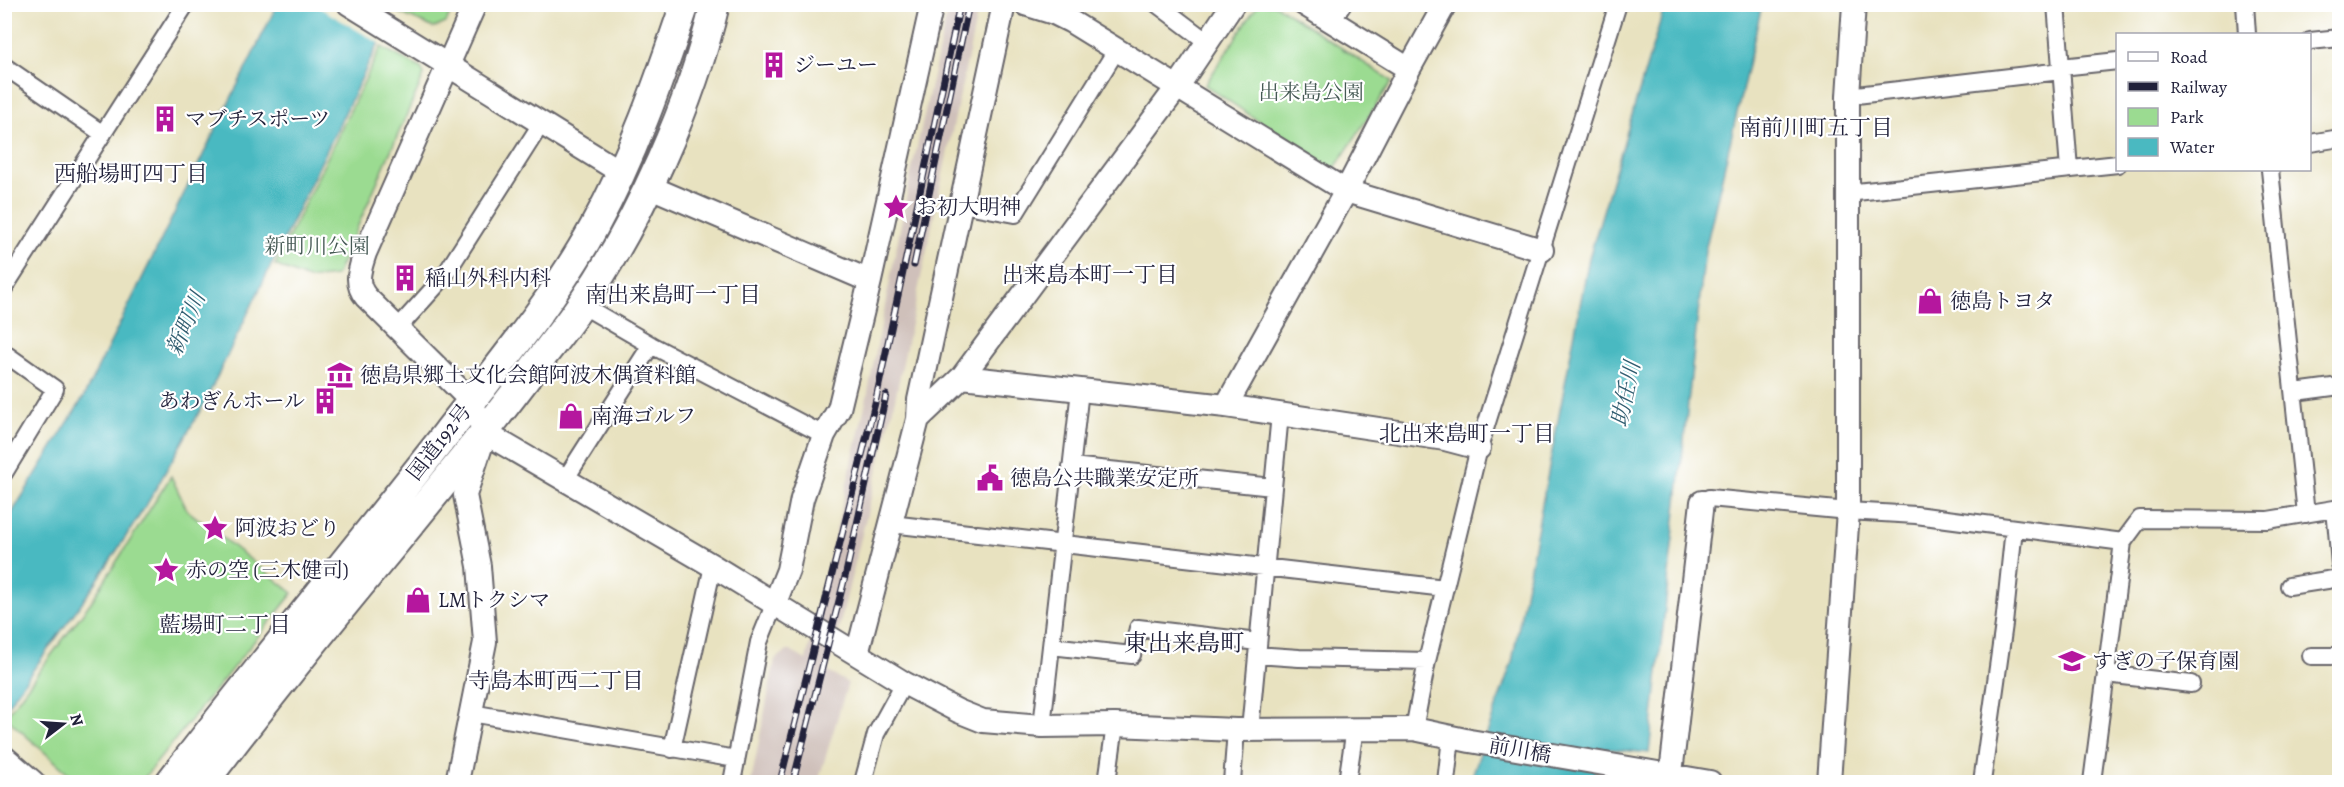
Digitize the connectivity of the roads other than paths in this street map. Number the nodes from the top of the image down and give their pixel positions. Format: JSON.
{"nodes":[{"id":1,"x":186,"y":4,"type":"edge"},
{"id":2,"x":349,"y":4,"type":"edge"},
{"id":3,"x":475,"y":4,"type":"edge"},
{"id":4,"x":685,"y":4,"type":"edge"},
{"id":5,"x":715,"y":4,"type":"edge"},
{"id":6,"x":932,"y":4,"type":"edge"},
{"id":7,"x":1004,"y":4,"type":"edge"},
{"id":8,"x":1025,"y":4,"type":"edge"},
{"id":9,"x":1157,"y":4,"type":"edge"},
{"id":10,"x":1233,"y":4,"type":"edge"},
{"id":11,"x":1304,"y":4,"type":"edge"},
{"id":12,"x":1445,"y":4,"type":"edge"},
{"id":13,"x":1618,"y":4,"type":"edge"},
{"id":14,"x":1854,"y":4,"type":"edge"},
{"id":15,"x":2056,"y":4,"type":"edge"},
{"id":16,"x":2245,"y":4,"type":"edge"},
{"id":17,"x":1338,"y":13,"type":"edge"},
{"id":18,"x":2247,"y":33,"type":"edge"},
{"id":19,"x":2340,"y":38,"type":"edge"},
{"id":20,"x":1206,"y":41,"type":"junction"},
{"id":21,"x":2311,"y":41,"type":"edge"},
{"id":22,"x":1117,"y":49,"type":"junction"},
{"id":23,"x":2116,"y":61,"type":"edge"},
{"id":24,"x":448,"y":65,"type":"junction"},
{"id":25,"x":4,"y":66,"type":"edge"},
{"id":26,"x":1408,"y":69,"type":"junction"},
{"id":27,"x":2061,"y":69,"type":"junction"},
{"id":28,"x":1178,"y":86,"type":"junction"},
{"id":29,"x":1848,"y":96,"type":"junction"},
{"id":30,"x":541,"y":124,"type":"junction"},
{"id":31,"x":103,"y":134,"type":"junction"},
{"id":32,"x":2340,"y":138,"type":"edge"},
{"id":33,"x":2311,"y":143,"type":"edge"},
{"id":34,"x":2116,"y":164,"type":"edge"},
{"id":35,"x":2069,"y":169,"type":"junction"},
{"id":36,"x":2270,"y":171,"type":"edge"},
{"id":37,"x":622,"y":173,"type":"junction"},
{"id":38,"x":648,"y":186,"type":"junction"},
{"id":39,"x":1346,"y":191,"type":"junction"},
{"id":40,"x":1847,"y":193,"type":"junction"},
{"id":41,"x":961,"y":204,"type":"junction"},
{"id":42,"x":1542,"y":250,"type":"junction"},
{"id":43,"x":870,"y":281,"type":"junction"},
{"id":44,"x":4,"y":288,"type":"edge"},
{"id":45,"x":582,"y":305,"type":"junction"},
{"id":46,"x":397,"y":329,"type":"junction"},
{"id":47,"x":651,"y":345,"type":"junction"},
{"id":48,"x":4,"y":353,"type":"edge"},
{"id":49,"x":962,"y":377,"type":"junction"},
{"id":50,"x":2340,"y":386,"type":"edge"},
{"id":51,"x":1080,"y":390,"type":"junction"},
{"id":52,"x":2295,"y":392,"type":"junction"},
{"id":53,"x":471,"y":401,"type":"junction"},
{"id":54,"x":1226,"y":406,"type":"junction"},
{"id":55,"x":1280,"y":414,"type":"junction"},
{"id":56,"x":918,"y":419,"type":"junction"},
{"id":57,"x":485,"y":433,"type":"junction"},
{"id":58,"x":824,"y":435,"type":"junction"},
{"id":59,"x":1479,"y":448,"type":"junction"},
{"id":60,"x":1071,"y":466,"type":"junction"},
{"id":61,"x":4,"y":473,"type":"edge"},
{"id":62,"x":566,"y":478,"type":"junction"},
{"id":63,"x":1273,"y":487,"type":"junction"},
{"id":64,"x":1702,"y":502,"type":"joint"},
{"id":65,"x":2337,"y":509,"type":"edge"},
{"id":66,"x":1848,"y":511,"type":"junction"},
{"id":67,"x":2306,"y":514,"type":"junction"},
{"id":68,"x":891,"y":524,"type":"junction"},
{"id":69,"x":2014,"y":528,"type":"junction"},
{"id":70,"x":2122,"y":542,"type":"junction"},
{"id":71,"x":1063,"y":544,"type":"junction"},
{"id":72,"x":2340,"y":564,"type":"edge"},
{"id":73,"x":712,"y":566,"type":"junction"},
{"id":74,"x":1265,"y":567,"type":"junction"},
{"id":75,"x":2340,"y":578,"type":"edge"},
{"id":76,"x":2289,"y":586,"type":"dead end"},
{"id":77,"x":1445,"y":588,"type":"junction"},
{"id":78,"x":774,"y":605,"type":"junction"},
{"id":79,"x":1051,"y":646,"type":"junction"},
{"id":80,"x":1258,"y":648,"type":"junction"},
{"id":81,"x":857,"y":654,"type":"junction"},
{"id":82,"x":2310,"y":656,"type":"dead end"},
{"id":83,"x":2340,"y":656,"type":"edge"},
{"id":84,"x":1427,"y":660,"type":"junction"},
{"id":85,"x":2106,"y":674,"type":"junction"},
{"id":86,"x":904,"y":683,"type":"junction"},
{"id":87,"x":2191,"y":684,"type":"dead end"},
{"id":88,"x":471,"y":713,"type":"junction"},
{"id":89,"x":1115,"y":725,"type":"junction"},
{"id":90,"x":1042,"y":726,"type":"junction"},
{"id":91,"x":1354,"y":728,"type":"junction"},
{"id":92,"x":1414,"y":729,"type":"junction"},
{"id":93,"x":1243,"y":730,"type":"junction"},
{"id":94,"x":1460,"y":739,"type":"junction"},
{"id":95,"x":672,"y":749,"type":"junction"},
{"id":96,"x":4,"y":757,"type":"edge"},
{"id":97,"x":736,"y":759,"type":"junction"},
{"id":98,"x":1671,"y":780,"type":"edge"},
{"id":99,"x":1831,"y":782,"type":"edge"},
{"id":100,"x":33,"y":783,"type":"edge"},
{"id":101,"x":170,"y":783,"type":"edge"},
{"id":102,"x":204,"y":783,"type":"edge"},
{"id":103,"x":457,"y":783,"type":"edge"},
{"id":104,"x":732,"y":783,"type":"edge"},
{"id":105,"x":863,"y":783,"type":"edge"},
{"id":106,"x":1107,"y":783,"type":"edge"},
{"id":107,"x":1232,"y":783,"type":"edge"},
{"id":108,"x":1347,"y":783,"type":"edge"},
{"id":109,"x":1446,"y":783,"type":"edge"},
{"id":110,"x":1710,"y":783,"type":"edge"},
{"id":111,"x":1982,"y":783,"type":"edge"},
{"id":112,"x":2092,"y":783,"type":"edge"}],
"edges":[{"from":1,"to":31,"type":"street"},
{"from":2,"to":24,"type":"street"},
{"from":3,"to":24,"type":"street"},
{"from":4,"to":37,"type":"highway","name":"国道192号"},
{"from":5,"to":38,"type":"highway","name":"国道192号"},
{"from":6,"to":43,"type":"street"},
{"from":7,"to":41,"type":"street"},
{"from":8,"to":22,"type":"street"},
{"from":9,"to":20,"type":"street"},
{"from":10,"to":20,"type":"street"},
{"from":11,"to":17,"type":"street"},
{"from":12,"to":26,"type":"street"},
{"from":13,"to":42,"type":"street"},
{"from":14,"to":29,"type":"street"},
{"from":15,"to":27,"type":"street"},
{"from":16,"to":18,"type":"street"},
{"from":17,"to":26,"type":"street"},
{"from":19,"to":21,"type":"street"},
{"from":20,"to":28,"type":"street"},
{"from":22,"to":28,"type":"street"},
{"from":22,"to":41,"type":"street"},
{"from":23,"to":27,"type":"street"},
{"from":24,"to":30,"type":"street"},
{"from":24,"to":46,"type":"street"},
{"from":25,"to":31,"type":"street"},
{"from":26,"to":39,"type":"street"},
{"from":27,"to":29,"type":"street"},
{"from":27,"to":35,"type":"street"},
{"from":28,"to":39,"type":"street"},
{"from":28,"to":49,"type":"street"},
{"from":29,"to":40,"type":"street"},
{"from":30,"to":37,"type":"street"},
{"from":30,"to":46,"type":"street"},
{"from":31,"to":44,"type":"street"},
{"from":32,"to":33,"type":"street"},
{"from":34,"to":35,"type":"street"},
{"from":35,"to":40,"type":"street"},
{"from":36,"to":52,"type":"street"},
{"from":37,"to":53,"type":"highway","name":"国道192号"},
{"from":38,"to":43,"type":"street"},
{"from":38,"to":45,"type":"highway","name":"国道192号"},
{"from":39,"to":42,"type":"street"},
{"from":39,"to":54,"type":"street"},
{"from":40,"to":66,"type":"street"},
{"from":41,"to":56,"type":"street"},
{"from":42,"to":59,"type":"street"},
{"from":43,"to":58,"type":"street"},
{"from":45,"to":47,"type":"street"},
{"from":45,"to":57,"type":"highway","name":"国道192号"},
{"from":46,"to":53,"type":"street"},
{"from":47,"to":58,"type":"street"},
{"from":47,"to":62,"type":"street"},
{"from":48,"to":61,"type":"street"},
{"from":49,"to":51,"type":"street"},
{"from":49,"to":56,"type":"street"},
{"from":50,"to":52,"type":"street"},
{"from":51,"to":54,"type":"street"},
{"from":51,"to":60,"type":"street"},
{"from":52,"to":67,"type":"street"},
{"from":53,"to":57,"type":"street"},
{"from":53,"to":101,"type":"highway","name":"国道192号"},
{"from":54,"to":55,"type":"street"},
{"from":55,"to":59,"type":"street"},
{"from":55,"to":63,"type":"street"},
{"from":56,"to":68,"type":"street"},
{"from":57,"to":62,"type":"street","name":"前川橋"},
{"from":57,"to":88,"type":"street"},
{"from":57,"to":102,"type":"highway","name":"国道192号"},
{"from":58,"to":78,"type":"street"},
{"from":59,"to":77,"type":"street"},
{"from":60,"to":63,"type":"street"},
{"from":60,"to":71,"type":"street"},
{"from":62,"to":73,"type":"street","name":"前川橋"},
{"from":63,"to":74,"type":"street"},
{"from":64,"to":66,"type":"street"},
{"from":64,"to":98,"type":"street"},
{"from":65,"to":67,"type":"street"},
{"from":65,"to":72,"type":"street"},
{"from":66,"to":69,"type":"street"},
{"from":66,"to":99,"type":"street"},
{"from":67,"to":70,"type":"street"},
{"from":68,"to":71,"type":"street"},
{"from":68,"to":81,"type":"street"},
{"from":69,"to":70,"type":"street"},
{"from":69,"to":111,"type":"street"},
{"from":70,"to":85,"type":"street"},
{"from":71,"to":74,"type":"street"},
{"from":71,"to":79,"type":"street"},
{"from":73,"to":78,"type":"street","name":"前川橋"},
{"from":73,"to":95,"type":"street"},
{"from":74,"to":77,"type":"street"},
{"from":74,"to":80,"type":"street"},
{"from":75,"to":76,"type":"street"},
{"from":77,"to":84,"type":"street"},
{"from":78,"to":81,"type":"street","name":"前川橋"},
{"from":78,"to":97,"type":"street"},
{"from":79,"to":80,"type":"street"},
{"from":79,"to":90,"type":"street"},
{"from":80,"to":84,"type":"street"},
{"from":80,"to":93,"type":"street"},
{"from":81,"to":86,"type":"street","name":"前川橋"},
{"from":82,"to":83,"type":"street"},
{"from":84,"to":92,"type":"street"},
{"from":85,"to":87,"type":"street"},
{"from":85,"to":112,"type":"street"},
{"from":86,"to":90,"type":"street","name":"前川橋"},
{"from":86,"to":105,"type":"street"},
{"from":88,"to":95,"type":"street"},
{"from":88,"to":103,"type":"street"},
{"from":89,"to":90,"type":"street","name":"前川橋"},
{"from":89,"to":93,"type":"street","name":"前川橋"},
{"from":89,"to":106,"type":"street"},
{"from":91,"to":92,"type":"street","name":"前川橋"},
{"from":91,"to":93,"type":"street","name":"前川橋"},
{"from":91,"to":108,"type":"street"},
{"from":92,"to":94,"type":"street","name":"前川橋"},
{"from":93,"to":107,"type":"street"},
{"from":94,"to":98,"type":"street","name":"前川橋"},
{"from":94,"to":109,"type":"street"},
{"from":95,"to":97,"type":"street"},
{"from":96,"to":100,"type":"street"},
{"from":97,"to":104,"type":"street"},
{"from":98,"to":110,"type":"street","name":"前川橋"}]}
